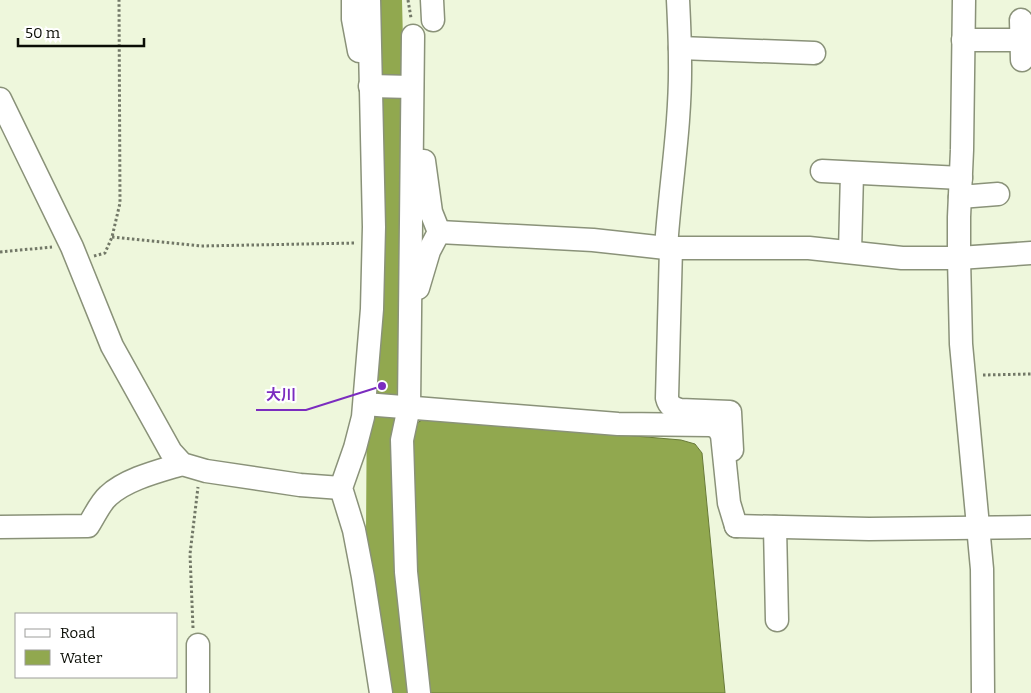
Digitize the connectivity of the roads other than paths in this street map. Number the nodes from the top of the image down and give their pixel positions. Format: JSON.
{"nodes":[{"id":1,"x":353,"y":0,"type":"edge"},
{"id":2,"x":369,"y":0,"type":"edge"},
{"id":3,"x":678,"y":0,"type":"edge"},
{"id":4,"x":964,"y":0,"type":"edge"},
{"id":5,"x":413,"y":36,"type":"dead end"},
{"id":6,"x":963,"y":40,"type":"junction"},
{"id":7,"x":1021,"y":40,"type":"dead end"},
{"id":8,"x":680,"y":48,"type":"junction"},
{"id":9,"x":814,"y":53,"type":"dead end"},
{"id":10,"x":371,"y":79,"type":"junction"},
{"id":11,"x":410,"y":93,"type":"junction"},
{"id":12,"x":0,"y":99,"type":"edge"},
{"id":13,"x":822,"y":171,"type":"dead end"},
{"id":14,"x":852,"y":173,"type":"junction"},
{"id":15,"x":960,"y":187,"type":"junction"},
{"id":16,"x":998,"y":194,"type":"dead end"},
{"id":17,"x":439,"y":232,"type":"junction"},
{"id":18,"x":669,"y":248,"type":"junction"},
{"id":19,"x":850,"y":252,"type":"junction"},
{"id":20,"x":1031,"y":253,"type":"edge"},
{"id":21,"x":959,"y":258,"type":"junction"},
{"id":22,"x":410,"y":307,"type":"junction"},
{"id":23,"x":368,"y":404,"type":"junction"},
{"id":24,"x":404,"y":407,"type":"junction"},
{"id":25,"x":191,"y":467,"type":"junction"},
{"id":26,"x":341,"y":488,"type":"junction"},
{"id":27,"x":736,"y":526,"type":"junction"},
{"id":28,"x":774,"y":526,"type":"junction"},
{"id":29,"x":0,"y":527,"type":"edge"},
{"id":30,"x":1031,"y":527,"type":"edge"},
{"id":31,"x":978,"y":528,"type":"junction"},
{"id":32,"x":777,"y":620,"type":"dead end"},
{"id":33,"x":198,"y":645,"type":"road end"},
{"id":34,"x":198,"y":693,"type":"edge"},
{"id":35,"x":381,"y":693,"type":"edge"},
{"id":36,"x":419,"y":693,"type":"edge"},
{"id":37,"x":983,"y":693,"type":"edge"}],
"edges":[{"from":1,"to":10,"type":"street"},
{"from":2,"to":10,"type":"street"},
{"from":3,"to":8,"type":"street"},
{"from":4,"to":6,"type":"street"},
{"from":5,"to":11,"type":"street"},
{"from":6,"to":7,"type":"street"},
{"from":6,"to":15,"type":"street"},
{"from":8,"to":9,"type":"street"},
{"from":8,"to":18,"type":"street"},
{"from":10,"to":11,"type":"street"},
{"from":10,"to":23,"type":"street"},
{"from":11,"to":17,"type":"street"},
{"from":11,"to":22,"type":"street"},
{"from":12,"to":25,"type":"street"},
{"from":13,"to":14,"type":"street"},
{"from":14,"to":15,"type":"street"},
{"from":14,"to":19,"type":"street"},
{"from":15,"to":16,"type":"street"},
{"from":15,"to":21,"type":"street"},
{"from":17,"to":18,"type":"street"},
{"from":17,"to":22,"type":"street"},
{"from":18,"to":19,"type":"street"},
{"from":18,"to":27,"type":"street"},
{"from":19,"to":21,"type":"street"},
{"from":20,"to":21,"type":"street"},
{"from":21,"to":31,"type":"street"},
{"from":22,"to":24,"type":"street"},
{"from":23,"to":24,"type":"street"},
{"from":23,"to":26,"type":"street"},
{"from":24,"to":27,"type":"street"},
{"from":24,"to":36,"type":"street"},
{"from":25,"to":26,"type":"street"},
{"from":25,"to":29,"type":"street"},
{"from":26,"to":35,"type":"street"},
{"from":27,"to":28,"type":"street"},
{"from":28,"to":31,"type":"street"},
{"from":28,"to":32,"type":"street"},
{"from":30,"to":31,"type":"street"},
{"from":31,"to":37,"type":"street"},
{"from":33,"to":34,"type":"street"}]}
